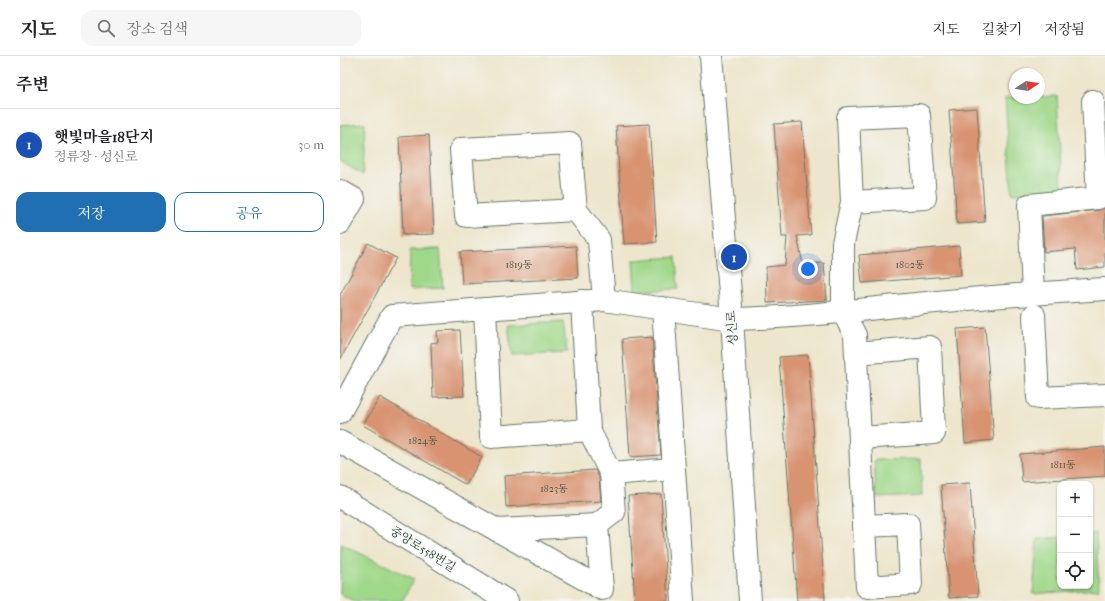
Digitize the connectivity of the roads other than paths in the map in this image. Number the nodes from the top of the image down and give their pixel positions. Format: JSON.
{"nodes":[{"id":1,"x":711,"y":56,"type":"edge"},
{"id":2,"x":1093,"y":101,"type":"dead end"},
{"id":3,"x":340,"y":191,"type":"edge"},
{"id":4,"x":852,"y":202,"type":"junction"},
{"id":5,"x":576,"y":210,"type":"junction"},
{"id":6,"x":340,"y":223,"type":"edge"},
{"id":7,"x":1105,"y":289,"type":"edge"},
{"id":8,"x":1034,"y":293,"type":"junction"},
{"id":9,"x":604,"y":300,"type":"junction"},
{"id":10,"x":582,"y":301,"type":"junction"},
{"id":11,"x":663,"y":308,"type":"junction"},
{"id":12,"x":485,"y":309,"type":"junction"},
{"id":13,"x":843,"y":312,"type":"junction"},
{"id":14,"x":1034,"y":315,"type":"dead end"},
{"id":15,"x":732,"y":319,"type":"junction"},
{"id":16,"x":856,"y":353,"type":"junction"},
{"id":17,"x":346,"y":384,"type":"edge"},
{"id":18,"x":1105,"y":395,"type":"edge"},
{"id":19,"x":340,"y":412,"type":"edge"},
{"id":20,"x":589,"y":430,"type":"junction"},
{"id":21,"x":860,"y":438,"type":"junction"},
{"id":22,"x":340,"y":442,"type":"edge"},
{"id":23,"x":673,"y":469,"type":"junction"},
{"id":24,"x":611,"y":474,"type":"junction"},
{"id":25,"x":340,"y":497,"type":"edge"},
{"id":26,"x":597,"y":525,"type":"junction"},
{"id":27,"x":864,"y":526,"type":"dead end"},
{"id":28,"x":497,"y":530,"type":"junction"},
{"id":29,"x":507,"y":601,"type":"edge"},
{"id":30,"x":683,"y":601,"type":"edge"},
{"id":31,"x":750,"y":601,"type":"edge"}],
"edges":[{"from":1,"to":15,"type":"street","name":"성신로"},
{"from":2,"to":8,"type":"street"},
{"from":3,"to":6,"type":"street"},
{"from":4,"to":4,"type":"street"},
{"from":4,"to":13,"type":"street"},
{"from":5,"to":5,"type":"street"},
{"from":5,"to":9,"type":"street"},
{"from":7,"to":8,"type":"street"},
{"from":8,"to":13,"type":"street"},
{"from":9,"to":10,"type":"street"},
{"from":9,"to":11,"type":"street"},
{"from":10,"to":12,"type":"street"},
{"from":10,"to":20,"type":"street"},
{"from":11,"to":15,"type":"street"},
{"from":11,"to":23,"type":"street"},
{"from":12,"to":17,"type":"street"},
{"from":12,"to":20,"type":"street"},
{"from":13,"to":15,"type":"street"},
{"from":13,"to":16,"type":"street"},
{"from":14,"to":18,"type":"street"},
{"from":15,"to":31,"type":"street","name":"성신로"},
{"from":16,"to":21,"type":"street"},
{"from":16,"to":21,"type":"street"},
{"from":17,"to":19,"type":"street"},
{"from":20,"to":24,"type":"street"},
{"from":21,"to":27,"type":"street"},
{"from":22,"to":28,"type":"street"},
{"from":23,"to":24,"type":"street"},
{"from":23,"to":30,"type":"street"},
{"from":24,"to":26,"type":"street"},
{"from":25,"to":29,"type":"street","name":"중앙로558번길"},
{"from":26,"to":28,"type":"street"},
{"from":26,"to":28,"type":"street"}]}
